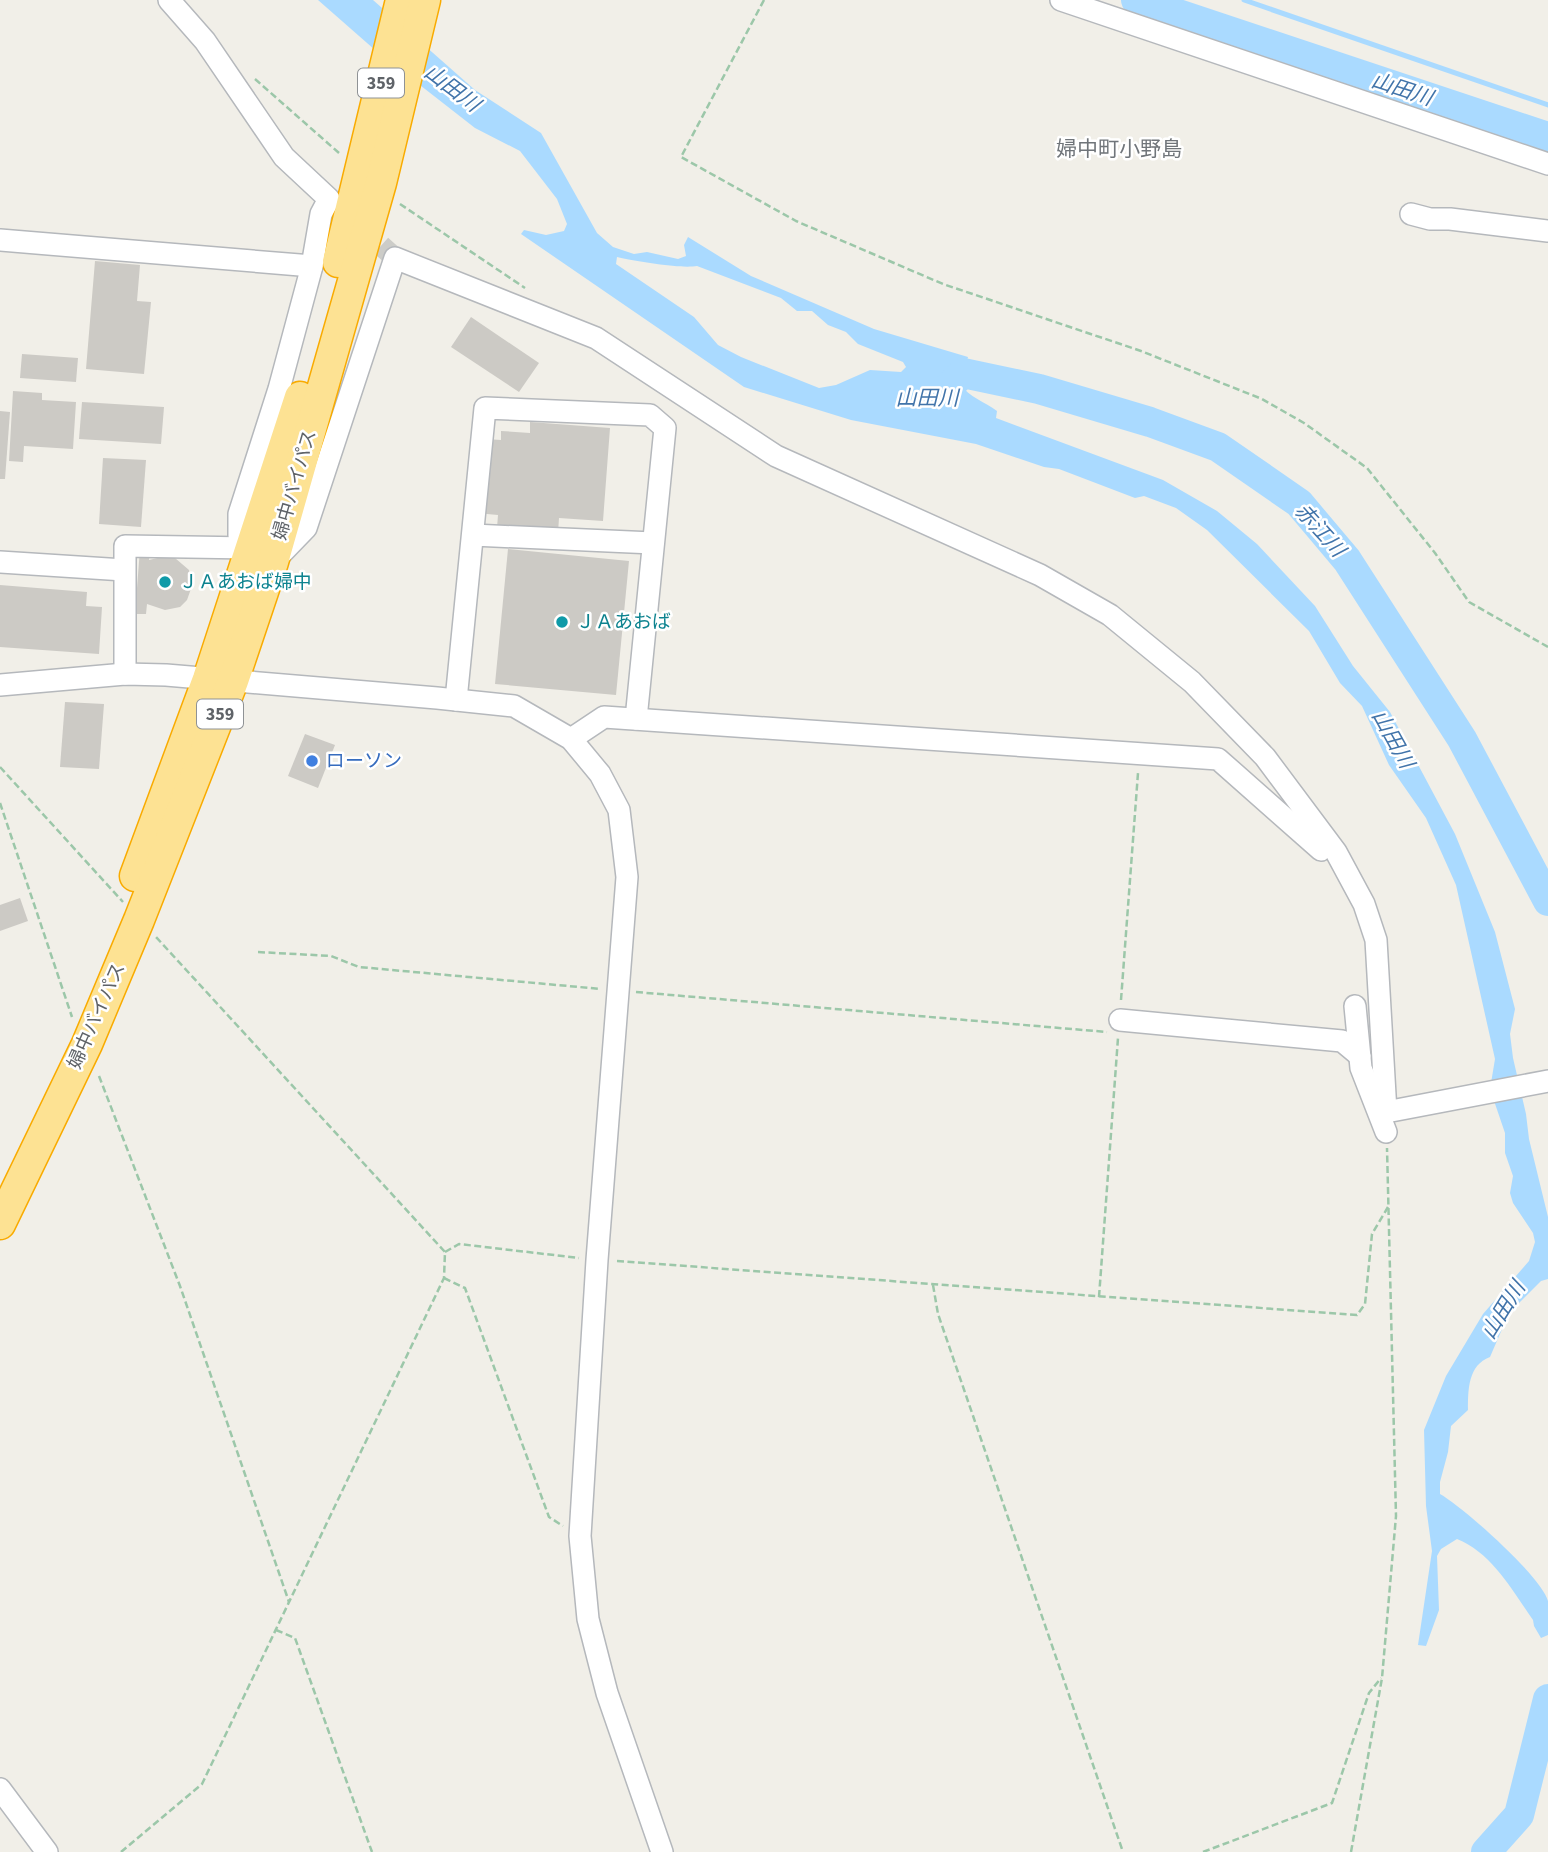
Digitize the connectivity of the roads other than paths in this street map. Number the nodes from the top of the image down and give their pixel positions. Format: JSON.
{"nodes":[{"id":1,"x":169,"y":0,"type":"edge"},
{"id":2,"x":401,"y":0,"type":"edge"},
{"id":3,"x":425,"y":0,"type":"edge"},
{"id":4,"x":1061,"y":0,"type":"edge"},
{"id":5,"x":1548,"y":164,"type":"edge"},
{"id":6,"x":370,"y":177,"type":"junction"},
{"id":7,"x":1411,"y":214,"type":"dead end"},
{"id":8,"x":1548,"y":231,"type":"edge"},
{"id":9,"x":0,"y":240,"type":"edge"},
{"id":10,"x":312,"y":266,"type":"junction"},
{"id":11,"x":472,"y":535,"type":"junction"},
{"id":12,"x":653,"y":543,"type":"junction"},
{"id":13,"x":261,"y":555,"type":"junction"},
{"id":14,"x":0,"y":562,"type":"edge"},
{"id":15,"x":124,"y":570,"type":"junction"},
{"id":16,"x":124,"y":674,"type":"junction"},
{"id":17,"x":221,"y":680,"type":"junction"},
{"id":18,"x":0,"y":685,"type":"edge"},
{"id":19,"x":456,"y":700,"type":"junction"},
{"id":20,"x":636,"y":719,"type":"junction"},
{"id":21,"x":571,"y":739,"type":"junction"},
{"id":22,"x":1349,"y":877,"type":"junction"},
{"id":23,"x":1355,"y":1006,"type":"dead end"},
{"id":24,"x":1119,"y":1026,"type":"road end"},
{"id":25,"x":80,"y":1034,"type":"junction"},
{"id":26,"x":1360,"y":1056,"type":"junction"},
{"id":27,"x":1548,"y":1081,"type":"edge"},
{"id":28,"x":1386,"y":1132,"type":"road end"},
{"id":29,"x":0,"y":1185,"type":"edge"},
{"id":30,"x":0,"y":1224,"type":"edge"},
{"id":31,"x":0,"y":1789,"type":"edge"},
{"id":32,"x":47,"y":1852,"type":"edge"},
{"id":33,"x":662,"y":1852,"type":"edge"}],
"edges":[{"from":1,"to":10,"type":"street"},
{"from":2,"to":6,"type":"highway","name":"婦中バイパス","number":"359"},
{"from":3,"to":6,"type":"highway","name":"婦中バイパス","number":"359"},
{"from":4,"to":5,"type":"street"},
{"from":6,"to":13,"type":"highway","name":"婦中バイパス","number":"359"},
{"from":7,"to":8,"type":"street"},
{"from":9,"to":10,"type":"street"},
{"from":10,"to":13,"type":"street"},
{"from":11,"to":12,"type":"street"},
{"from":11,"to":12,"type":"street"},
{"from":11,"to":19,"type":"street"},
{"from":12,"to":20,"type":"street"},
{"from":13,"to":15,"type":"street"},
{"from":13,"to":17,"type":"highway","name":"婦中バイパス","number":"359"},
{"from":13,"to":22,"type":"street"},
{"from":14,"to":15,"type":"street"},
{"from":15,"to":16,"type":"street"},
{"from":16,"to":17,"type":"street"},
{"from":16,"to":18,"type":"street"},
{"from":17,"to":19,"type":"street"},
{"from":17,"to":25,"type":"highway","name":"婦中バイパス","number":"359"},
{"from":19,"to":21,"type":"street"},
{"from":20,"to":21,"type":"street"},
{"from":20,"to":22,"type":"street"},
{"from":21,"to":33,"type":"street"},
{"from":22,"to":27,"type":"street"},
{"from":23,"to":26,"type":"street"},
{"from":24,"to":26,"type":"street"},
{"from":25,"to":29,"type":"highway","name":"婦中バイパス","number":"359"},
{"from":25,"to":30,"type":"highway","name":"婦中バイパス","number":"359"},
{"from":26,"to":28,"type":"street"},
{"from":31,"to":32,"type":"street"}]}
